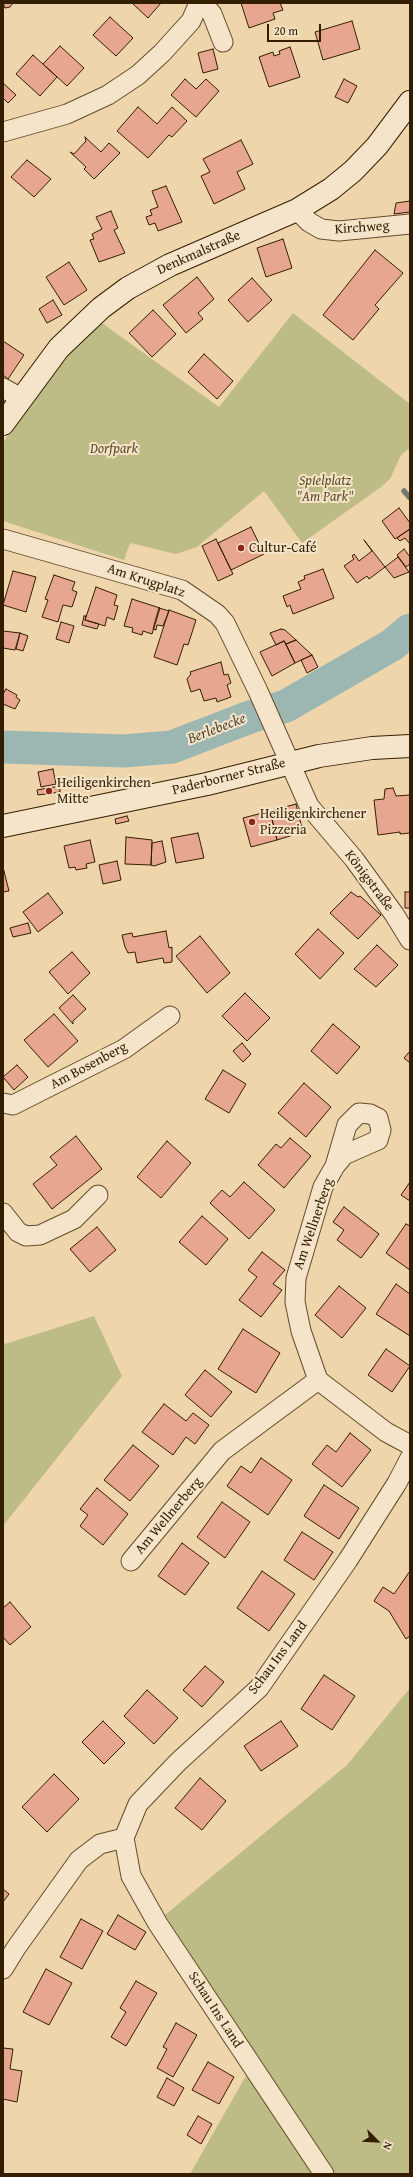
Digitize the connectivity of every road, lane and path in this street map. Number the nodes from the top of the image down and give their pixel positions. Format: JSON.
{"nodes":[{"id":1,"x":199,"y":3,"type":"edge"},
{"id":2,"x":223,"y":42,"type":"dead end"},
{"id":3,"x":410,"y":102,"type":"edge"},
{"id":4,"x":3,"y":132,"type":"edge"},
{"id":5,"x":297,"y":210,"type":"junction"},
{"id":6,"x":410,"y":224,"type":"edge"},
{"id":7,"x":12,"y":393,"type":"edge"},
{"id":8,"x":3,"y":424,"type":"edge"},
{"id":9,"x":3,"y":538,"type":"edge"},
{"id":10,"x":410,"y":746,"type":"edge"},
{"id":11,"x":290,"y":762,"type":"junction"},
{"id":12,"x":3,"y":826,"type":"edge"},
{"id":13,"x":410,"y":940,"type":"edge"},
{"id":14,"x":170,"y":1016,"type":"dead end"},
{"id":15,"x":3,"y":1103,"type":"edge"},
{"id":16,"x":335,"y":1166,"type":"junction"},
{"id":17,"x":98,"y":1195,"type":"dead end"},
{"id":18,"x":3,"y":1212,"type":"edge"},
{"id":19,"x":318,"y":1380,"type":"junction"},
{"id":20,"x":410,"y":1445,"type":"edge"},
{"id":21,"x":410,"y":1458,"type":"edge"},
{"id":22,"x":131,"y":1561,"type":"dead end"},
{"id":23,"x":124,"y":1838,"type":"junction"},
{"id":24,"x":3,"y":1970,"type":"edge"},
{"id":25,"x":324,"y":2174,"type":"edge"}],
"edges":[{"from":1,"to":2,"type":"street"},
{"from":1,"to":4,"type":"street"},
{"from":3,"to":5,"type":"main road","name":"Denkmalstraße"},
{"from":5,"to":6,"type":"street","name":"Kirchweg"},
{"from":5,"to":7,"type":"main road","name":"Denkmalstraße"},
{"from":7,"to":8,"type":"main road","name":"Denkmalstraße"},
{"from":9,"to":11,"type":"street","name":"Am Krugplatz"},
{"from":10,"to":11,"type":"main road","name":"Paderborner Straße"},
{"from":11,"to":12,"type":"main road","name":"Paderborner Straße"},
{"from":11,"to":13,"type":"street","name":"Königstraße"},
{"from":14,"to":15,"type":"street","name":"Am Bosenberg"},
{"from":16,"to":16,"type":"street","name":"Am Wellnerberg"},
{"from":16,"to":19,"type":"street","name":"Am Wellnerberg"},
{"from":17,"to":18,"type":"street"},
{"from":19,"to":20,"type":"street"},
{"from":19,"to":22,"type":"street","name":"Am Wellnerberg"},
{"from":21,"to":23,"type":"street","name":"Schau Ins Land"},
{"from":23,"to":24,"type":"street"},
{"from":23,"to":25,"type":"street","name":"Schau Ins Land"}]}
